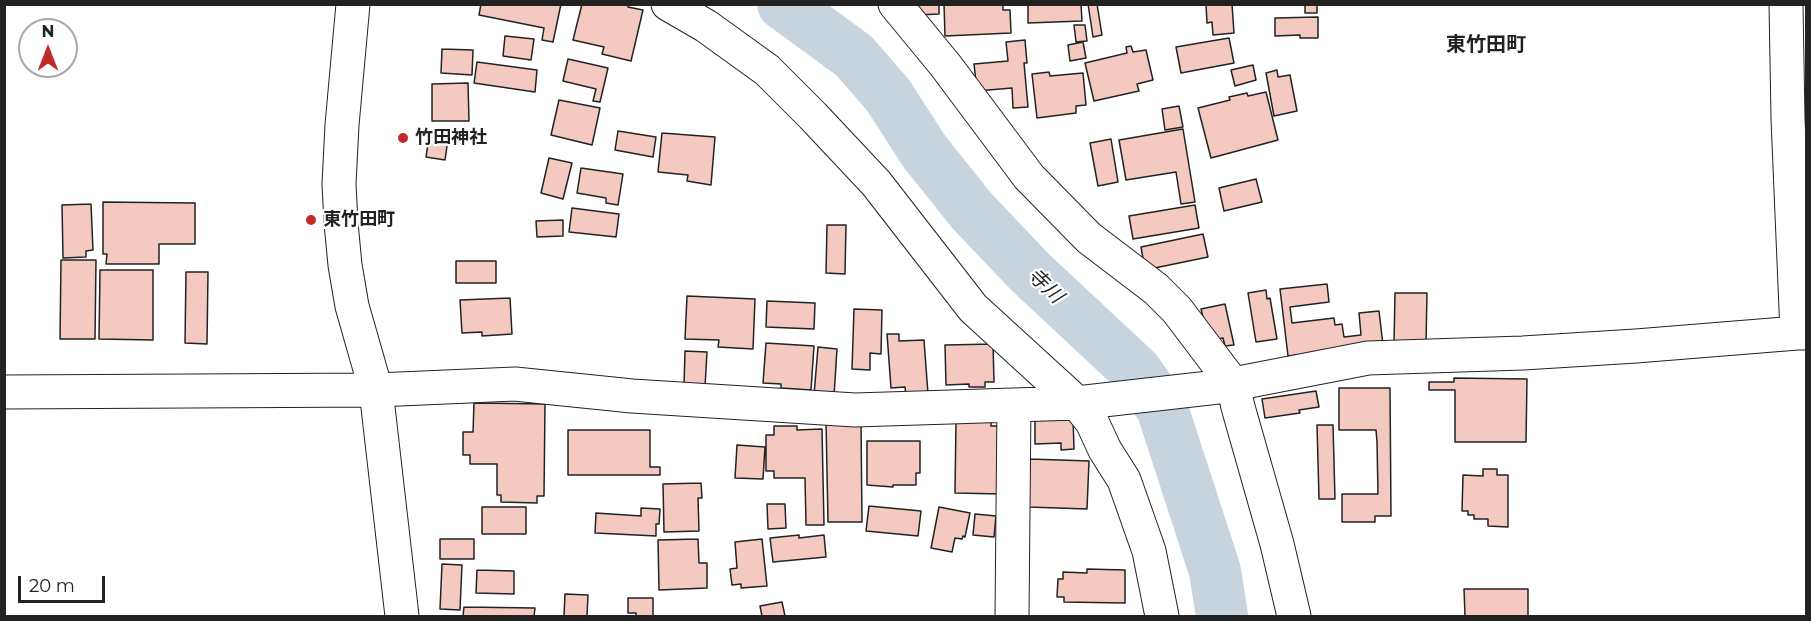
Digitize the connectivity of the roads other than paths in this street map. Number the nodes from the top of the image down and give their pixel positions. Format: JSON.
{"nodes":[{"id":1,"x":353,"y":4,"type":"edge"},
{"id":2,"x":668,"y":4,"type":"edge"},
{"id":3,"x":895,"y":4,"type":"edge"},
{"id":4,"x":1785,"y":4,"type":"edge"},
{"id":5,"x":1802,"y":333,"type":"edge"},
{"id":6,"x":1226,"y":386,"type":"junction"},
{"id":7,"x":376,"y":390,"type":"junction"},
{"id":8,"x":4,"y":392,"type":"edge"},
{"id":9,"x":1084,"y":402,"type":"junction"},
{"id":10,"x":1014,"y":405,"type":"junction"},
{"id":11,"x":402,"y":616,"type":"edge"},
{"id":12,"x":1012,"y":616,"type":"edge"},
{"id":13,"x":1162,"y":616,"type":"edge"},
{"id":14,"x":1294,"y":616,"type":"edge"}],
"edges":[{"from":1,"to":7,"type":"street"},
{"from":2,"to":9,"type":"street"},
{"from":3,"to":6,"type":"street"},
{"from":4,"to":5,"type":"street"},
{"from":5,"to":6,"type":"street"},
{"from":6,"to":9,"type":"street"},
{"from":6,"to":14,"type":"street"},
{"from":7,"to":8,"type":"street"},
{"from":7,"to":10,"type":"street"},
{"from":7,"to":11,"type":"street"},
{"from":9,"to":10,"type":"street"},
{"from":9,"to":13,"type":"street"},
{"from":10,"to":12,"type":"street"}]}
